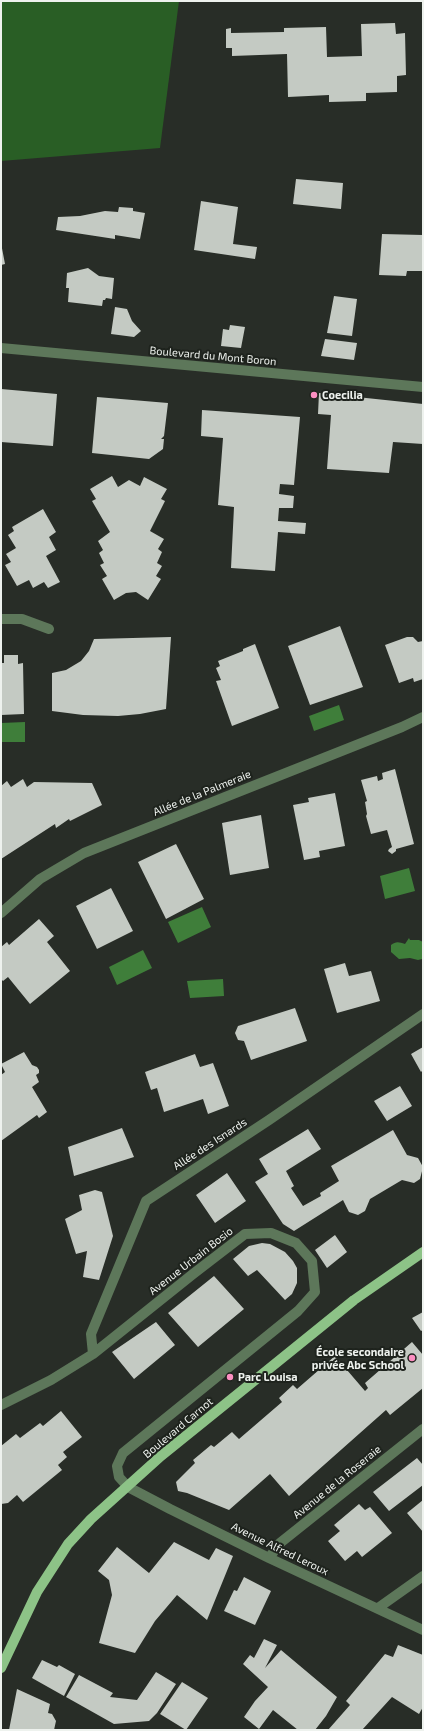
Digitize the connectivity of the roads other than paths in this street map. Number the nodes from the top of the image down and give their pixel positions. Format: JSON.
{"nodes":[{"id":1,"x":1,"y":348,"type":"edge"},
{"id":2,"x":423,"y":387,"type":"edge"},
{"id":3,"x":1,"y":619,"type":"edge"},
{"id":4,"x":50,"y":629,"type":"dead end"},
{"id":5,"x":423,"y":717,"type":"edge"},
{"id":6,"x":1,"y":912,"type":"edge"},
{"id":7,"x":423,"y":1014,"type":"edge"},
{"id":8,"x":423,"y":1252,"type":"edge"},
{"id":9,"x":93,"y":1354,"type":"junction"},
{"id":10,"x":1,"y":1405,"type":"edge"},
{"id":11,"x":423,"y":1429,"type":"edge"},
{"id":12,"x":128,"y":1487,"type":"junction"},
{"id":13,"x":269,"y":1558,"type":"junction"},
{"id":14,"x":423,"y":1576,"type":"edge"},
{"id":15,"x":378,"y":1608,"type":"junction"},
{"id":16,"x":423,"y":1630,"type":"edge"},
{"id":17,"x":1,"y":1668,"type":"edge"}],
"edges":[{"from":1,"to":2,"type":"street","name":"Boulevard du Mont Boron"},
{"from":3,"to":4,"type":"street"},
{"from":5,"to":6,"type":"street","name":"Allée de la Palmeraie"},
{"from":7,"to":9,"type":"street","name":"Allée des Isnards"},
{"from":8,"to":12,"type":"main road","name":"Boulevard Carnot"},
{"from":9,"to":10,"type":"street","name":"Avenue Urbain Bosio"},
{"from":9,"to":12,"type":"street","name":"Avenue Urbain Bosio"},
{"from":11,"to":13,"type":"street","name":"Avenue de la Roseraie"},
{"from":12,"to":13,"type":"street","name":"Avenue Alfred Leroux"},
{"from":12,"to":17,"type":"main road","name":"Boulevard Carnot"},
{"from":13,"to":15,"type":"street","name":"Avenue Alfred Leroux"},
{"from":14,"to":15,"type":"street"},
{"from":15,"to":16,"type":"street","name":"Avenue Alfred Leroux"}]}
